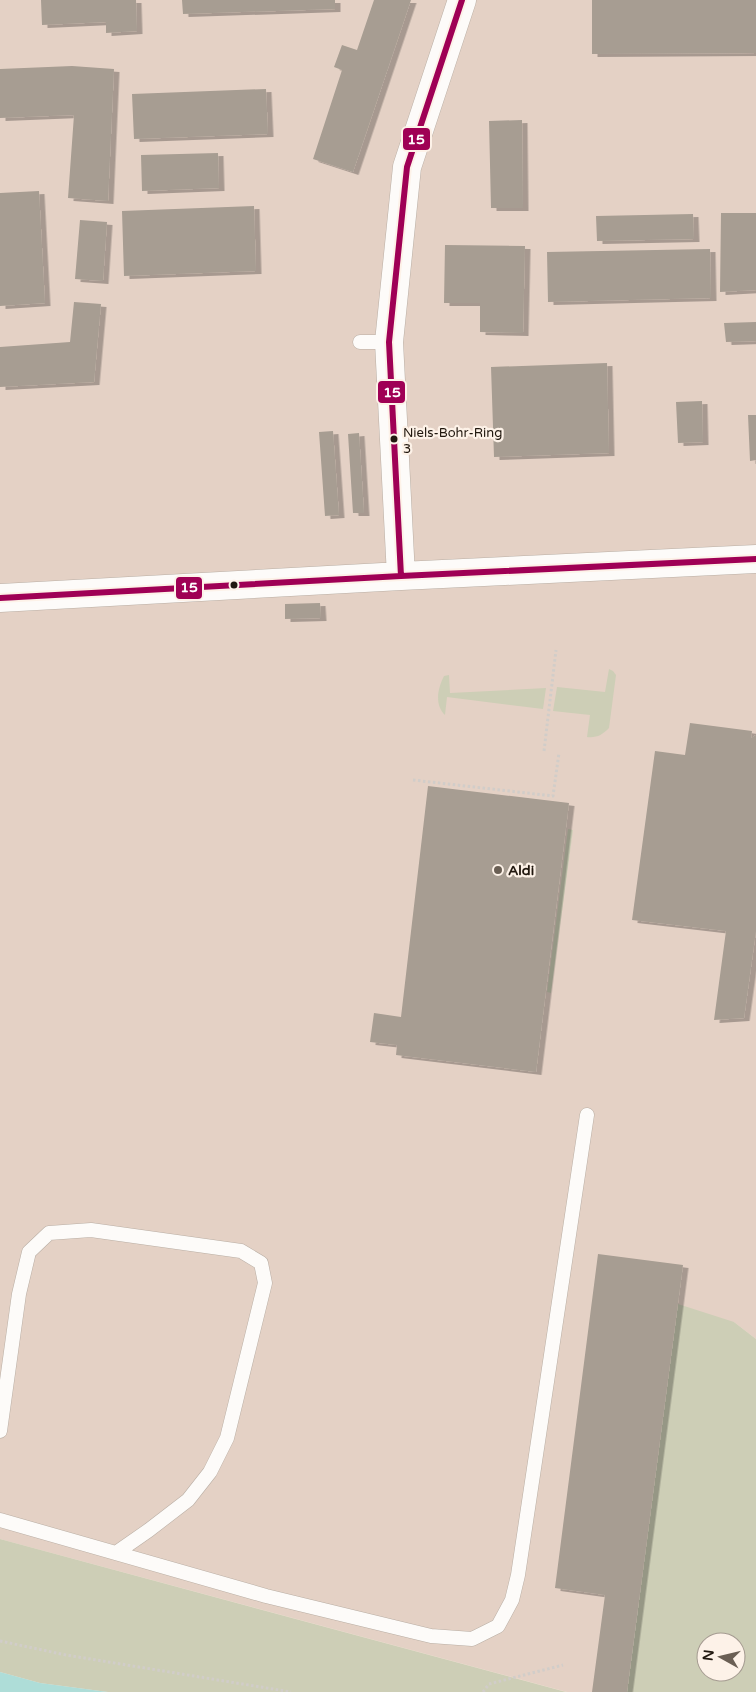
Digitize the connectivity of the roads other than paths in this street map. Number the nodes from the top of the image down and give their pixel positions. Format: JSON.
{"nodes":[{"id":1,"x":462,"y":0,"type":"edge"},
{"id":2,"x":360,"y":342,"type":"dead end"},
{"id":3,"x":389,"y":342,"type":"junction"},
{"id":4,"x":756,"y":559,"type":"edge"},
{"id":5,"x":401,"y":576,"type":"junction"},
{"id":6,"x":0,"y":598,"type":"edge"},
{"id":7,"x":587,"y":1115,"type":"dead end"},
{"id":8,"x":0,"y":1431,"type":"edge"},
{"id":9,"x":0,"y":1520,"type":"edge"},
{"id":10,"x":116,"y":1553,"type":"junction"}],
"edges":[{"from":1,"to":3,"type":"street"},
{"from":2,"to":3,"type":"lane"},
{"from":3,"to":5,"type":"street"},
{"from":4,"to":5,"type":"street"},
{"from":5,"to":6,"type":"street"},
{"from":7,"to":10,"type":"lane"},
{"from":8,"to":10,"type":"lane"},
{"from":9,"to":10,"type":"lane"}]}
